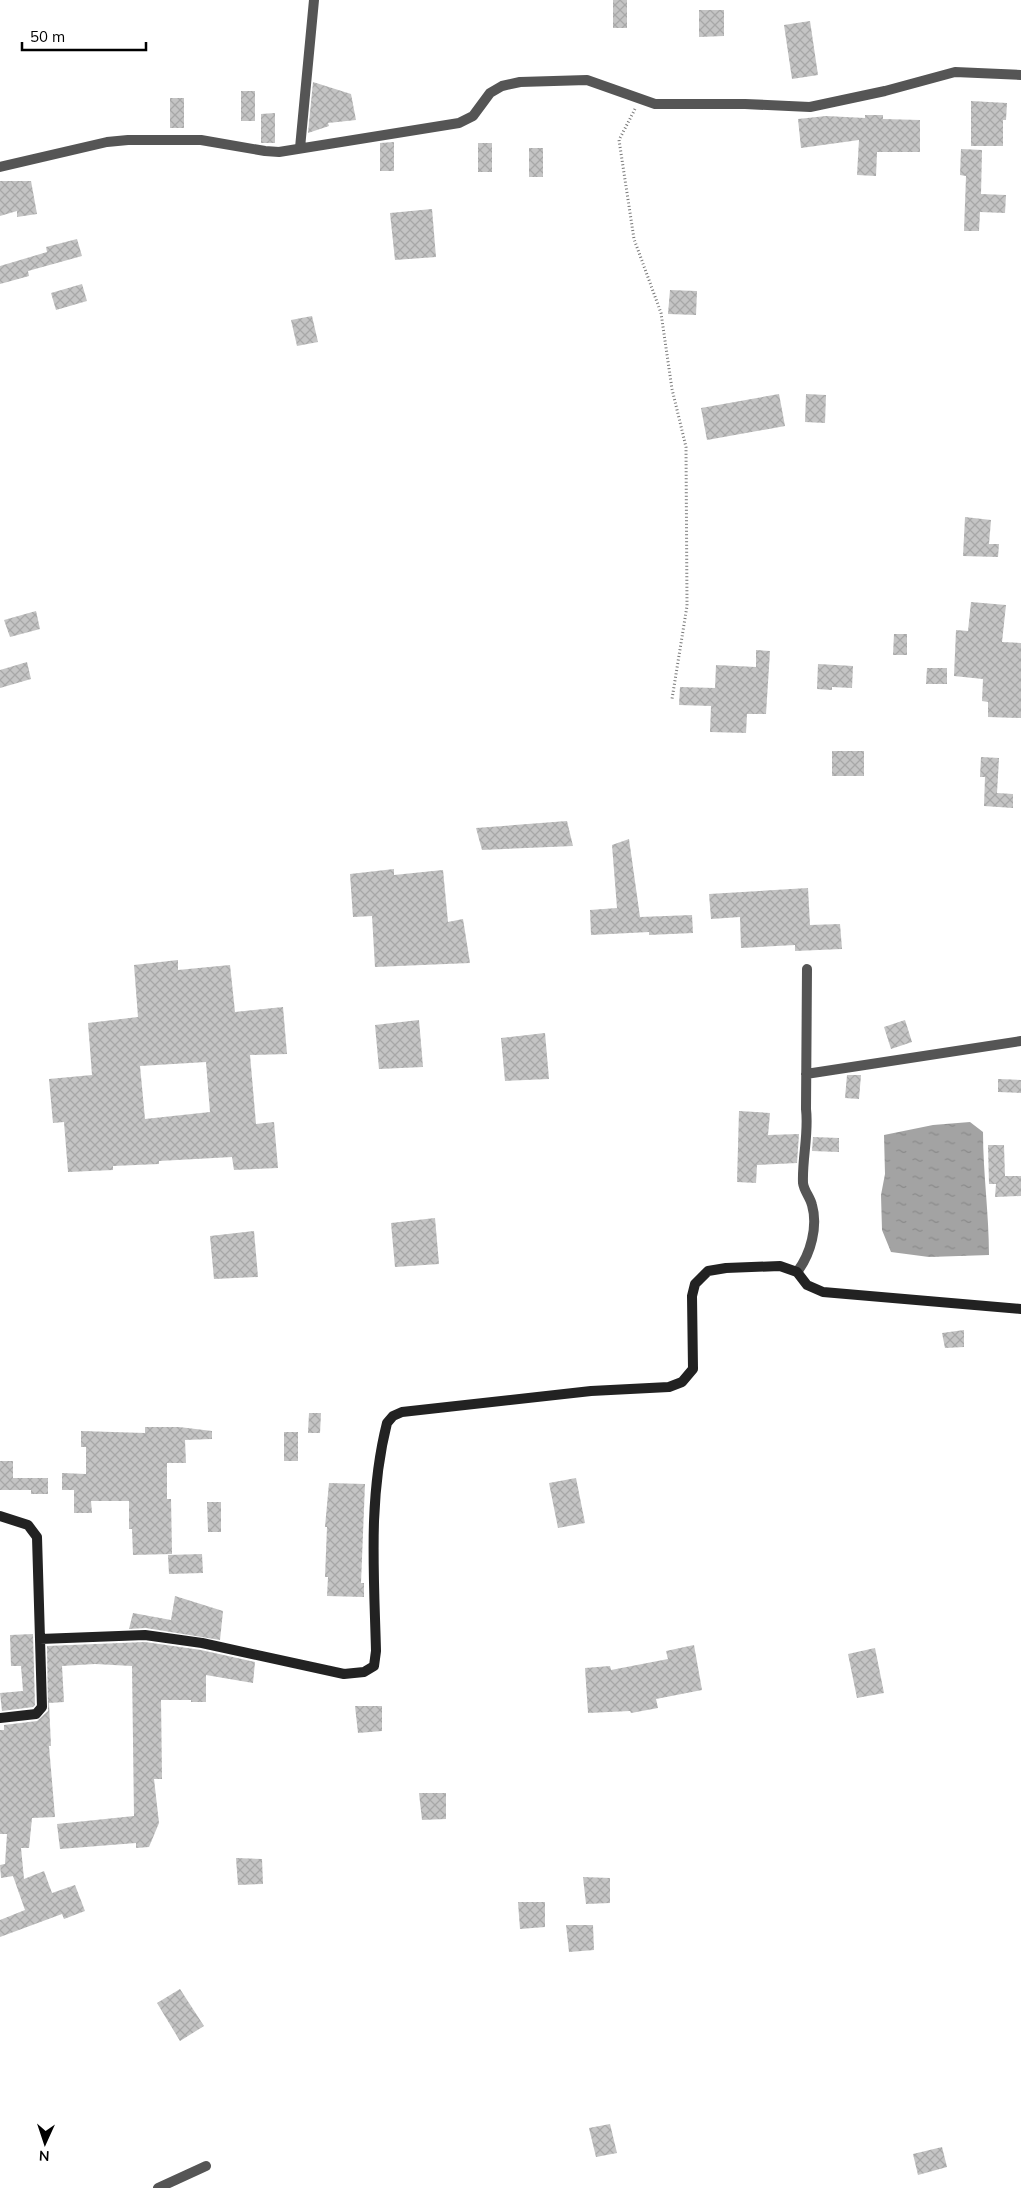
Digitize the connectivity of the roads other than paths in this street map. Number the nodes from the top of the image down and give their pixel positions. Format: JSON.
{"nodes":[{"id":1,"x":314,"y":0,"type":"edge"},
{"id":2,"x":1021,"y":75,"type":"edge"},
{"id":3,"x":300,"y":148,"type":"junction"},
{"id":4,"x":0,"y":167,"type":"edge"},
{"id":5,"x":808,"y":969,"type":"dead end"},
{"id":6,"x":1021,"y":1041,"type":"edge"},
{"id":7,"x":806,"y":1074,"type":"junction"},
{"id":8,"x":797,"y":1272,"type":"junction"},
{"id":9,"x":1021,"y":1310,"type":"edge"},
{"id":10,"x":0,"y":1516,"type":"edge"},
{"id":11,"x":40,"y":1639,"type":"junction"},
{"id":12,"x":0,"y":1718,"type":"edge"},
{"id":13,"x":206,"y":2166,"type":"dead end"},
{"id":14,"x":158,"y":2188,"type":"edge"}],
"edges":[{"from":1,"to":3,"type":"street"},
{"from":2,"to":3,"type":"street"},
{"from":3,"to":4,"type":"street"},
{"from":5,"to":7,"type":"street"},
{"from":6,"to":7,"type":"street"},
{"from":7,"to":8,"type":"street"},
{"from":8,"to":9,"type":"street"},
{"from":8,"to":11,"type":"street"},
{"from":10,"to":11,"type":"street"},
{"from":11,"to":12,"type":"street"},
{"from":13,"to":14,"type":"street"}]}
